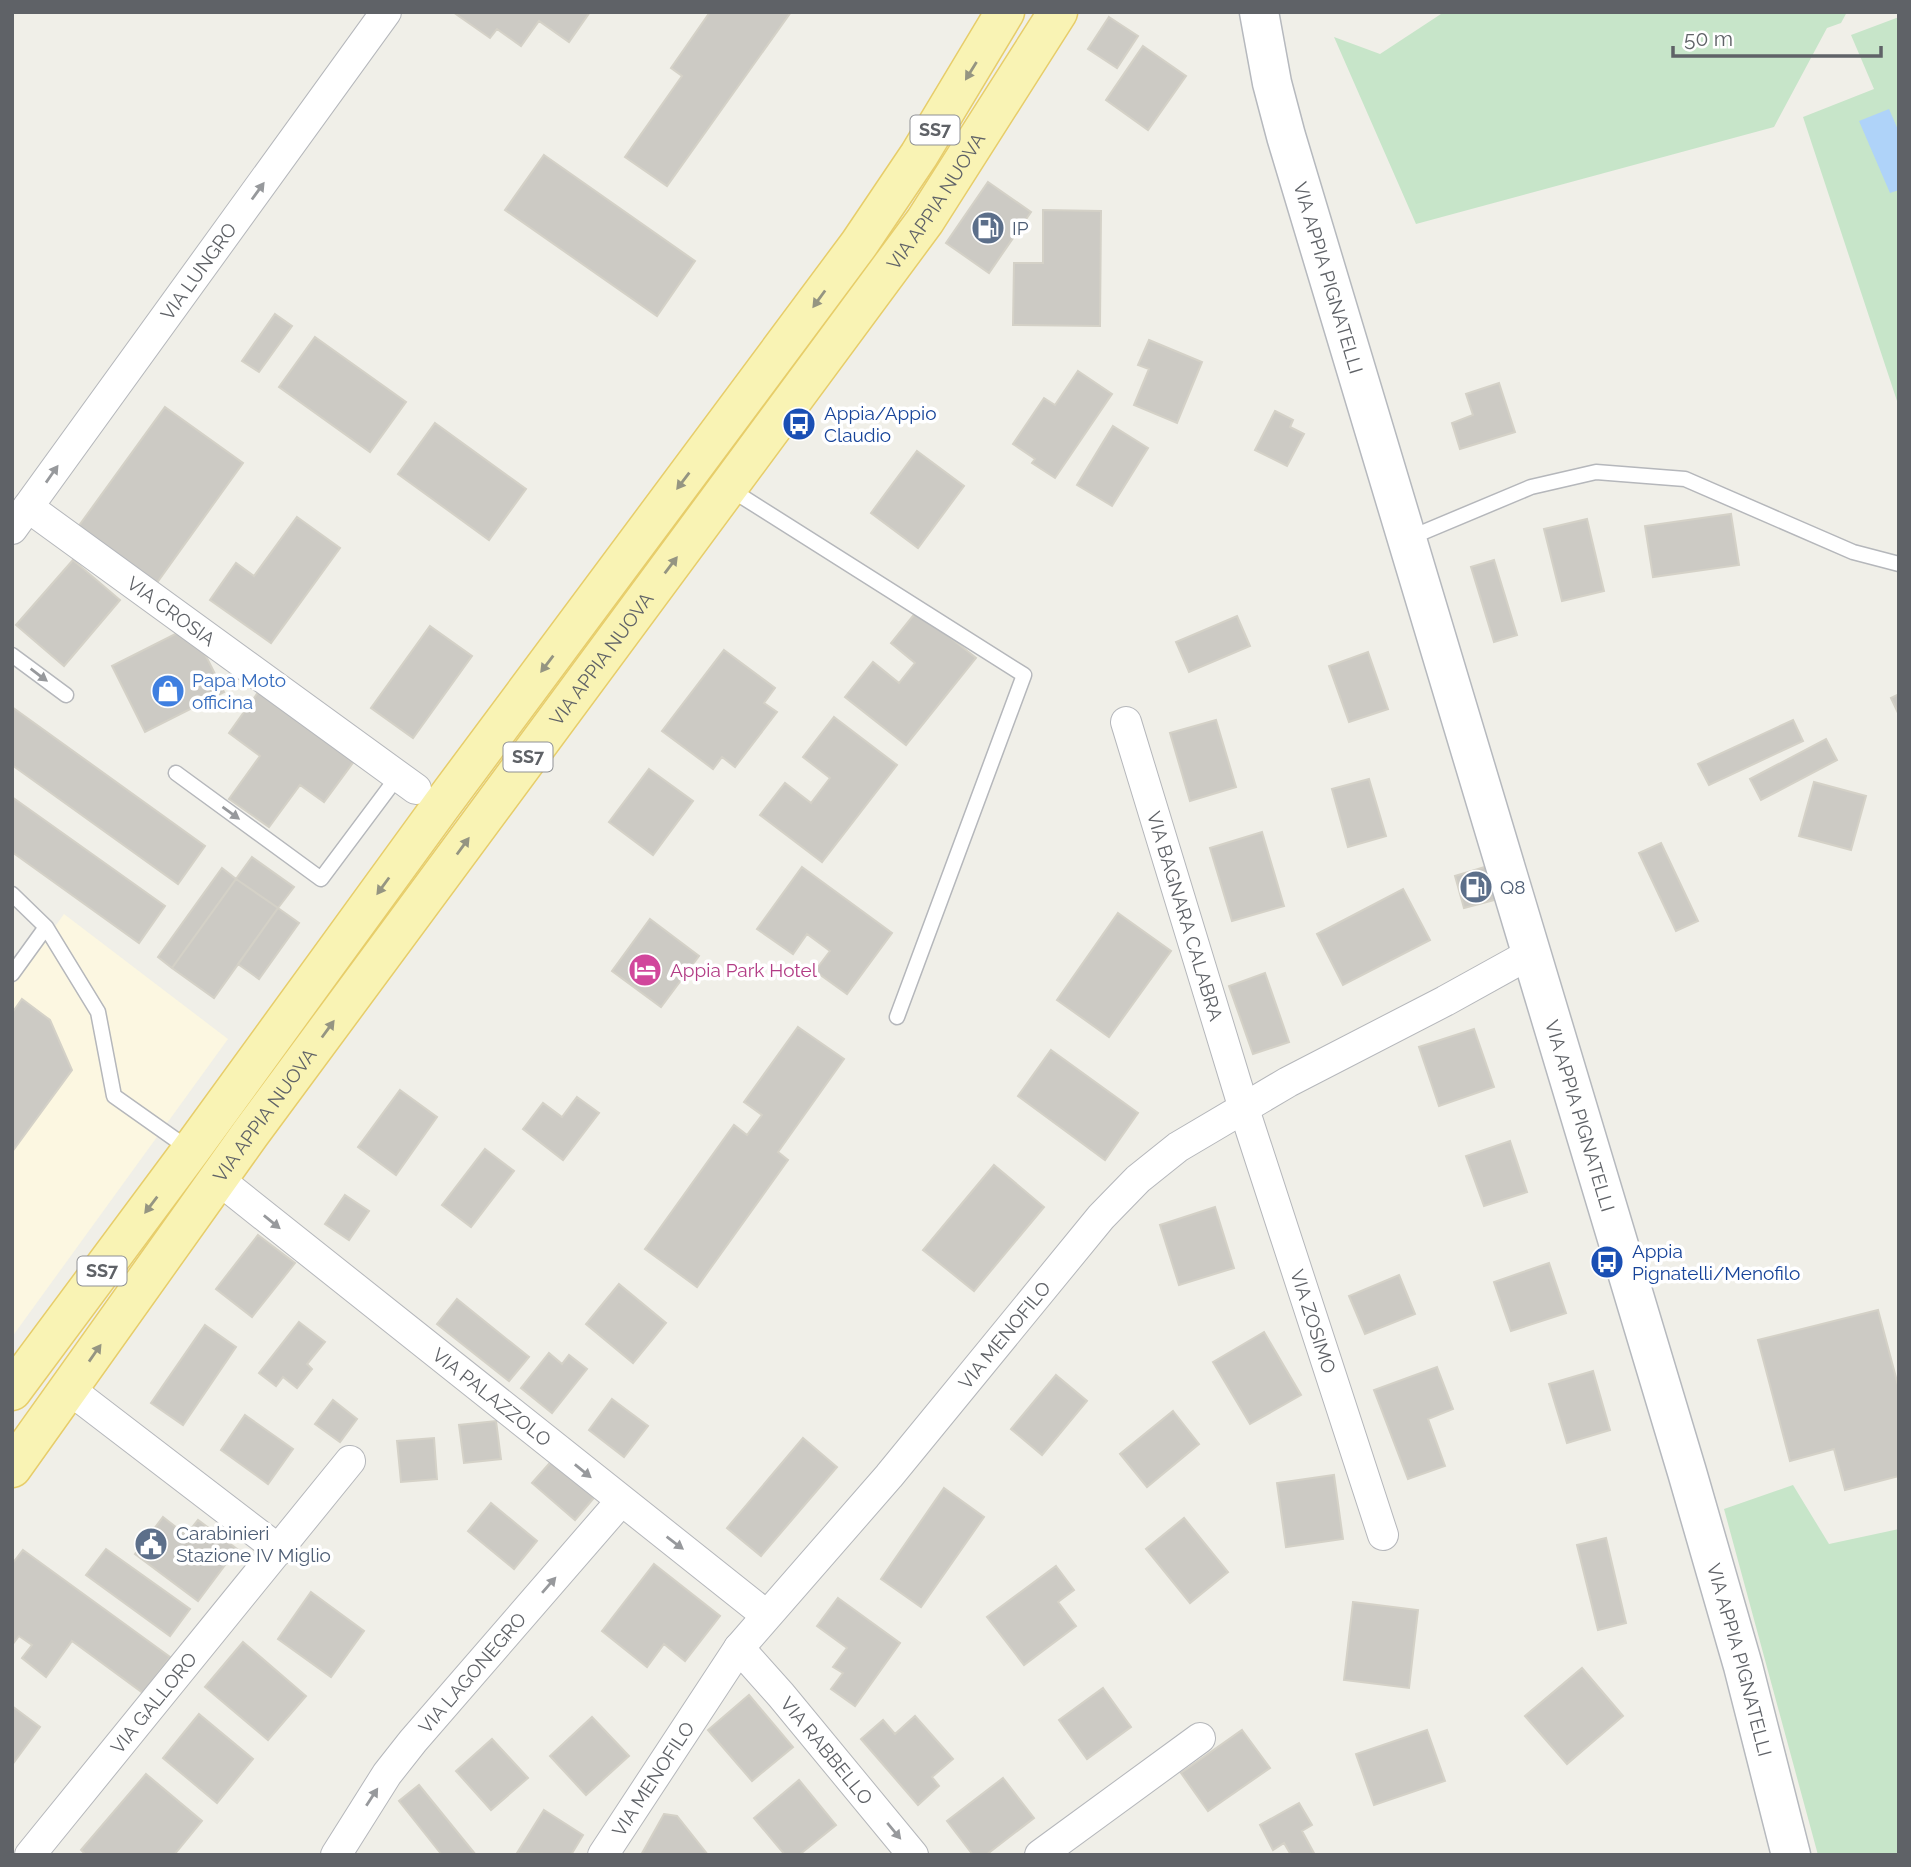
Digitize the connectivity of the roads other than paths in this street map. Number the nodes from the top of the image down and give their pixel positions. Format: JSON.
{"nodes":[{"id":1,"x":386,"y":12,"type":"edge"},
{"id":2,"x":1006,"y":12,"type":"edge"},
{"id":3,"x":1069,"y":12,"type":"edge"},
{"id":4,"x":1259,"y":12,"type":"edge"},
{"id":5,"x":1047,"y":23,"type":"edge"},
{"id":6,"x":729,"y":488,"type":"junction"},
{"id":7,"x":20,"y":518,"type":"edge"},
{"id":8,"x":1406,"y":540,"type":"junction"},
{"id":9,"x":1899,"y":564,"type":"edge"},
{"id":10,"x":12,"y":655,"type":"edge"},
{"id":11,"x":66,"y":695,"type":"dead end"},
{"id":12,"x":1126,"y":722,"type":"dead end"},
{"id":13,"x":176,"y":773,"type":"dead end"},
{"id":14,"x":407,"y":782,"type":"joint"},
{"id":15,"x":12,"y":894,"type":"edge"},
{"id":16,"x":46,"y":927,"type":"junction"},
{"id":17,"x":1530,"y":954,"type":"junction"},
{"id":18,"x":12,"y":974,"type":"edge"},
{"id":19,"x":897,"y":1017,"type":"dead end"},
{"id":20,"x":1244,"y":1109,"type":"junction"},
{"id":21,"x":191,"y":1150,"type":"junction"},
{"id":22,"x":218,"y":1179,"type":"junction"},
{"id":23,"x":69,"y":1390,"type":"junction"},
{"id":24,"x":12,"y":1391,"type":"edge"},
{"id":25,"x":350,"y":1461,"type":"dead end"},
{"id":26,"x":12,"y":1468,"type":"edge"},
{"id":27,"x":621,"y":1502,"type":"junction"},
{"id":28,"x":1383,"y":1535,"type":"dead end"},
{"id":29,"x":279,"y":1550,"type":"junction"},
{"id":30,"x":766,"y":1615,"type":"junction"},
{"id":31,"x":739,"y":1648,"type":"junction"},
{"id":32,"x":1200,"y":1738,"type":"dead end"},
{"id":33,"x":30,"y":1855,"type":"edge"},
{"id":34,"x":336,"y":1855,"type":"edge"},
{"id":35,"x":603,"y":1855,"type":"edge"},
{"id":36,"x":913,"y":1855,"type":"edge"},
{"id":37,"x":1040,"y":1855,"type":"edge"},
{"id":38,"x":1791,"y":1855,"type":"edge"}],
"edges":[{"from":7,"to":1,"type":"street","name":"VIA LUNGRO","one_way":true},
{"from":2,"to":21,"type":"main road","name":"VIA APPIA NUOVA","number":"SS7","one_way":true},
{"from":3,"to":5,"type":"main road"},
{"from":4,"to":8,"type":"main road","name":"VIA APPIA PIGNATELLI"},
{"from":5,"to":6,"type":"main road","name":"VIA APPIA NUOVA","number":"SS7"},
{"from":6,"to":19,"type":"lane"},
{"from":22,"to":6,"type":"main road","name":"VIA APPIA NUOVA","number":"SS7","one_way":true},
{"from":7,"to":14,"type":"street","name":"VIA CROSIA"},
{"from":8,"to":9,"type":"lane"},
{"from":8,"to":17,"type":"main road","name":"VIA APPIA PIGNATELLI"},
{"from":10,"to":11,"type":"lane","one_way":true},
{"from":12,"to":20,"type":"street","name":"VIA BAGNARA CALABRA"},
{"from":13,"to":14,"type":"lane","one_way":true},
{"from":15,"to":16,"type":"lane"},
{"from":16,"to":18,"type":"lane"},
{"from":16,"to":21,"type":"lane"},
{"from":17,"to":20,"type":"street","name":"VIA MENOFILO"},
{"from":17,"to":38,"type":"main road","name":"VIA APPIA PIGNATELLI"},
{"from":20,"to":28,"type":"street","name":"VIA ZOSIMO"},
{"from":20,"to":30,"type":"street","name":"VIA MENOFILO"},
{"from":21,"to":24,"type":"main road","name":"VIA APPIA NUOVA","number":"SS7","one_way":true},
{"from":23,"to":22,"type":"main road","name":"VIA APPIA NUOVA","number":"SS7","one_way":true},
{"from":22,"to":27,"type":"street","name":"VIA PALAZZOLO","one_way":true},
{"from":23,"to":26,"type":"main road","name":"VIA APPIA NUOVA","number":"SS7"},
{"from":23,"to":29,"type":"street"},
{"from":25,"to":29,"type":"street","name":"VIA GALLORO"},
{"from":27,"to":30,"type":"street","name":"VIA PALAZZOLO","one_way":true},
{"from":34,"to":27,"type":"street","name":"VIA LAGONEGRO","one_way":true},
{"from":29,"to":33,"type":"street","name":"VIA GALLORO"},
{"from":30,"to":31,"type":"street","name":"VIA MENOFILO"},
{"from":31,"to":35,"type":"street","name":"VIA MENOFILO"},
{"from":31,"to":36,"type":"street","name":"VIA RABBELLO","one_way":true},
{"from":32,"to":37,"type":"street"}]}
